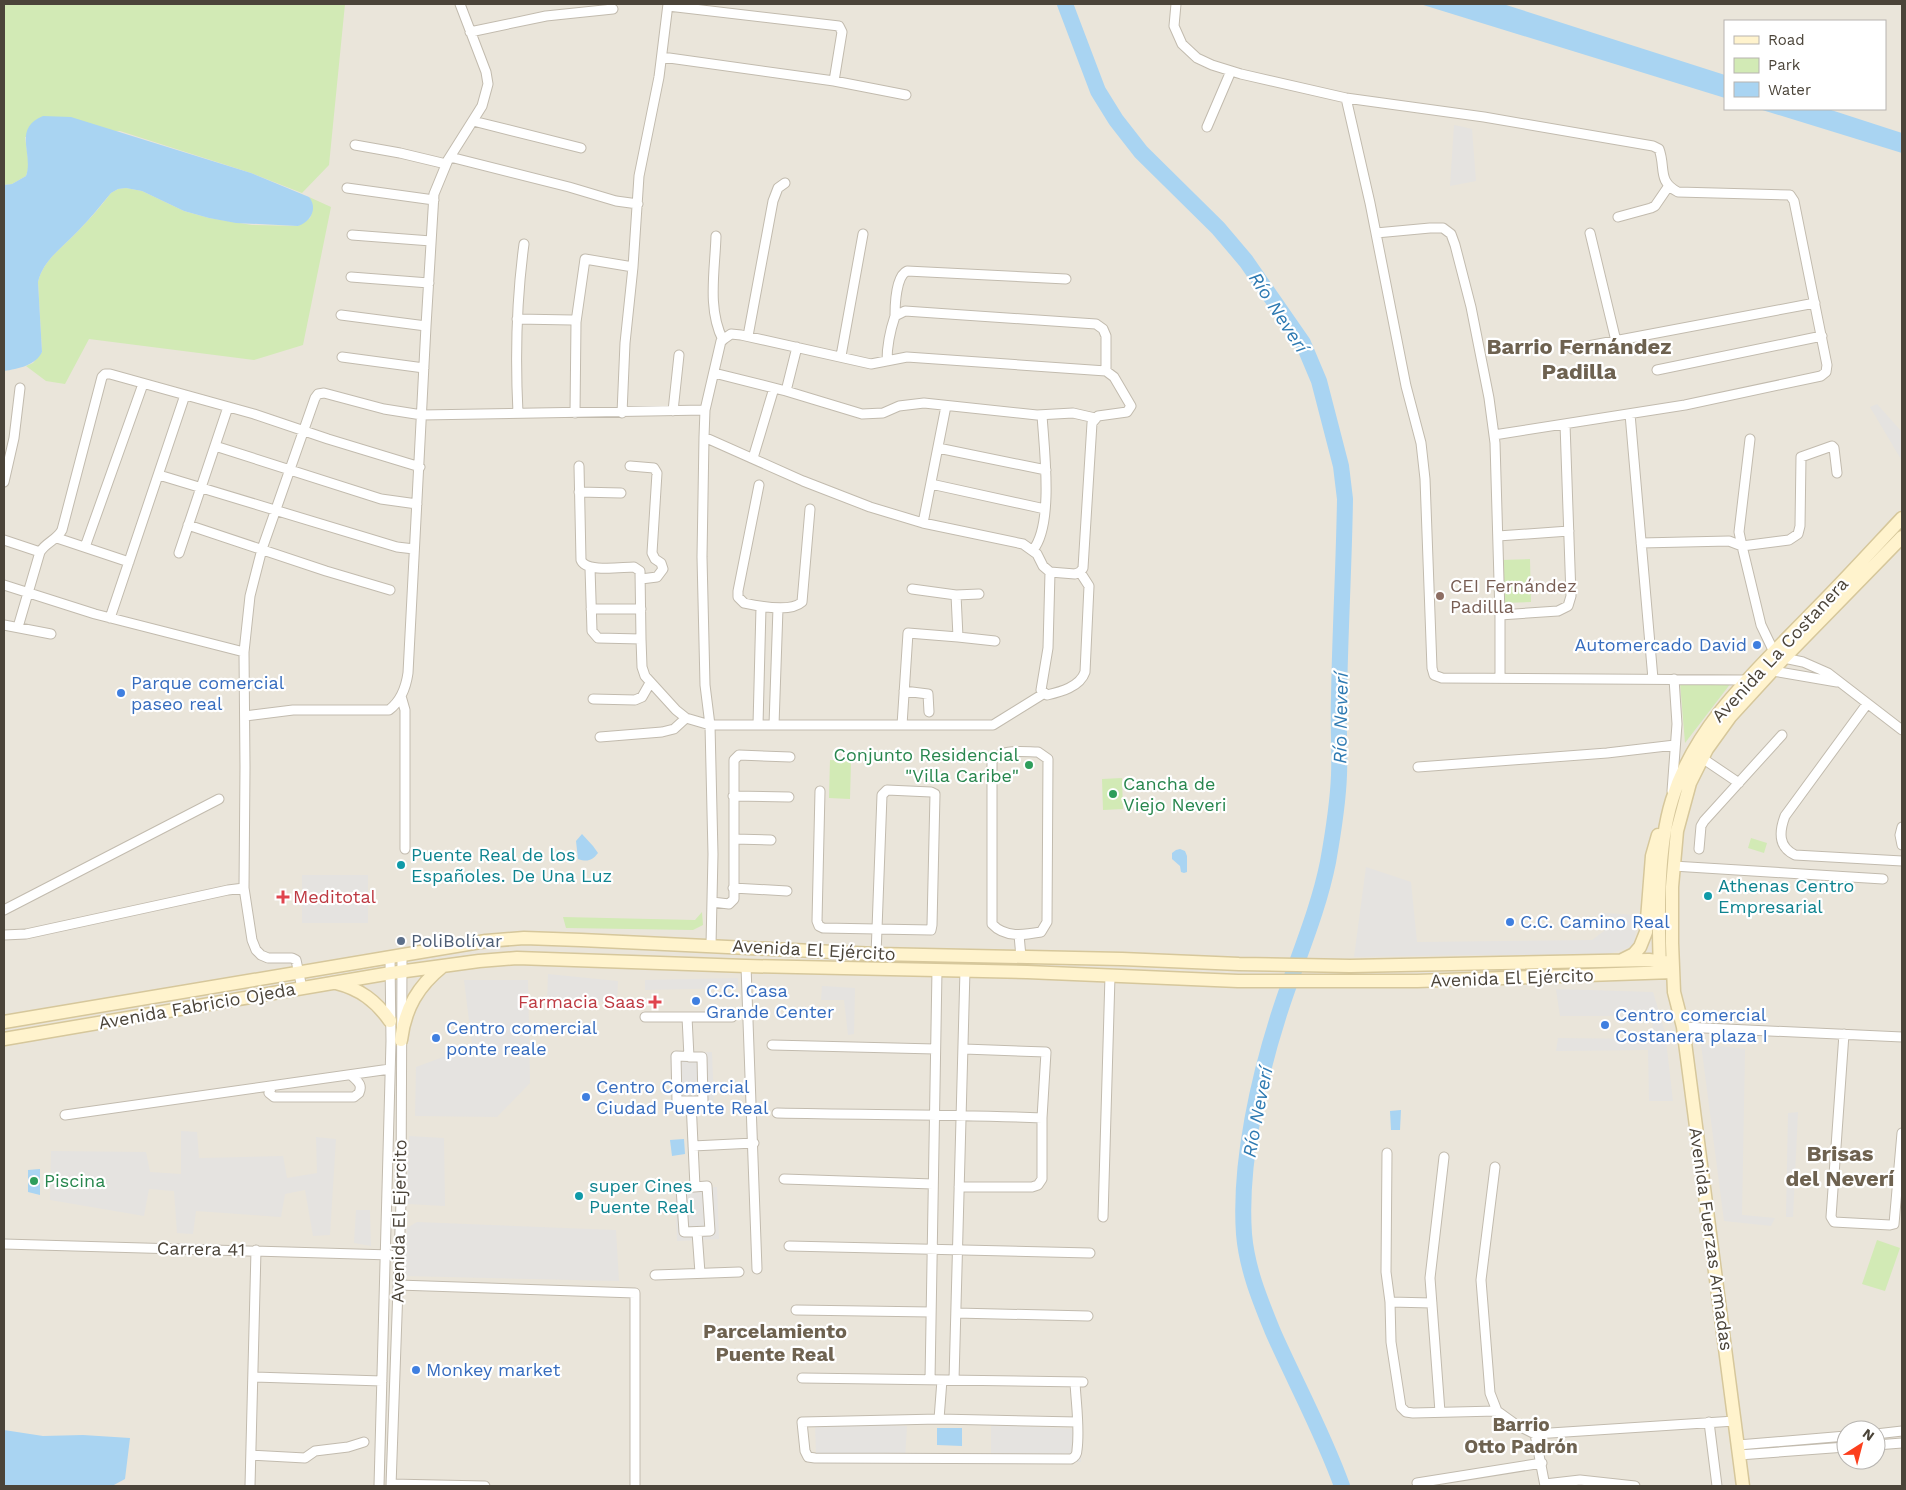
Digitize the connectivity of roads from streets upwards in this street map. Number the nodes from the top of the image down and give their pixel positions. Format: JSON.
{"nodes":[{"id":1,"x":460,"y":4,"type":"edge"},
{"id":2,"x":1176,"y":4,"type":"edge"},
{"id":3,"x":668,"y":5,"type":"edge"},
{"id":4,"x":567,"y":8,"type":"edge"},
{"id":5,"x":613,"y":9,"type":"dead end"},
{"id":6,"x":470,"y":32,"type":"junction"},
{"id":7,"x":662,"y":57,"type":"junction"},
{"id":8,"x":1230,"y":71,"type":"junction"},
{"id":9,"x":834,"y":81,"type":"junction"},
{"id":10,"x":906,"y":95,"type":"dead end"},
{"id":11,"x":1346,"y":98,"type":"junction"},
{"id":12,"x":473,"y":121,"type":"junction"},
{"id":13,"x":1207,"y":127,"type":"dead end"},
{"id":14,"x":355,"y":145,"type":"dead end"},
{"id":15,"x":581,"y":148,"type":"dead end"},
{"id":16,"x":448,"y":160,"type":"junction"},
{"id":17,"x":785,"y":183,"type":"dead end"},
{"id":18,"x":1668,"y":187,"type":"junction"},
{"id":19,"x":346,"y":188,"type":"dead end"},
{"id":20,"x":434,"y":200,"type":"junction"},
{"id":21,"x":638,"y":204,"type":"junction"},
{"id":22,"x":1618,"y":217,"type":"dead end"},
{"id":23,"x":1376,"y":233,"type":"junction"},
{"id":24,"x":1590,"y":233,"type":"dead end"},
{"id":25,"x":863,"y":234,"type":"dead end"},
{"id":26,"x":352,"y":235,"type":"dead end"},
{"id":27,"x":716,"y":236,"type":"dead end"},
{"id":28,"x":431,"y":241,"type":"junction"},
{"id":29,"x":524,"y":244,"type":"dead end"},
{"id":30,"x":633,"y":267,"type":"junction"},
{"id":31,"x":351,"y":277,"type":"dead end"},
{"id":32,"x":1066,"y":279,"type":"dead end"},
{"id":33,"x":429,"y":283,"type":"junction"},
{"id":34,"x":1815,"y":303,"type":"junction"},
{"id":35,"x":341,"y":315,"type":"dead end"},
{"id":36,"x":895,"y":316,"type":"junction"},
{"id":37,"x":516,"y":319,"type":"junction"},
{"id":38,"x":576,"y":322,"type":"junction"},
{"id":39,"x":426,"y":326,"type":"junction"},
{"id":40,"x":748,"y":336,"type":"junction"},
{"id":41,"x":1822,"y":336,"type":"junction"},
{"id":42,"x":723,"y":340,"type":"junction"},
{"id":43,"x":1616,"y":340,"type":"junction"},
{"id":44,"x":797,"y":348,"type":"junction"},
{"id":45,"x":1572,"y":349,"type":"dead end"},
{"id":46,"x":678,"y":354,"type":"dead end"},
{"id":47,"x":841,"y":356,"type":"junction"},
{"id":48,"x":342,"y":357,"type":"dead end"},
{"id":49,"x":888,"y":361,"type":"junction"},
{"id":50,"x":424,"y":368,"type":"junction"},
{"id":51,"x":1657,"y":370,"type":"dead end"},
{"id":52,"x":1106,"y":371,"type":"junction"},
{"id":53,"x":714,"y":373,"type":"junction"},
{"id":54,"x":143,"y":384,"type":"junction"},
{"id":55,"x":20,"y":388,"type":"dead end"},
{"id":56,"x":774,"y":388,"type":"junction"},
{"id":57,"x":786,"y":391,"type":"junction"},
{"id":58,"x":185,"y":396,"type":"junction"},
{"id":59,"x":946,"y":406,"type":"junction"},
{"id":60,"x":228,"y":407,"type":"junction"},
{"id":61,"x":705,"y":410,"type":"junction"},
{"id":62,"x":673,"y":411,"type":"junction"},
{"id":63,"x":518,"y":413,"type":"junction"},
{"id":64,"x":575,"y":413,"type":"junction"},
{"id":65,"x":622,"y":413,"type":"junction"},
{"id":66,"x":1630,"y":414,"type":"junction"},
{"id":67,"x":422,"y":415,"type":"junction"},
{"id":68,"x":1042,"y":415,"type":"junction"},
{"id":69,"x":1095,"y":418,"type":"junction"},
{"id":70,"x":1565,"y":424,"type":"junction"},
{"id":71,"x":303,"y":431,"type":"junction"},
{"id":72,"x":1494,"y":435,"type":"junction"},
{"id":73,"x":704,"y":437,"type":"junction"},
{"id":74,"x":1750,"y":439,"type":"dead end"},
{"id":75,"x":215,"y":446,"type":"junction"},
{"id":76,"x":938,"y":448,"type":"junction"},
{"id":77,"x":753,"y":458,"type":"junction"},
{"id":78,"x":579,"y":466,"type":"dead end"},
{"id":79,"x":630,"y":466,"type":"dead end"},
{"id":80,"x":420,"y":467,"type":"junction"},
{"id":81,"x":1046,"y":470,"type":"junction"},
{"id":82,"x":291,"y":471,"type":"junction"},
{"id":83,"x":1837,"y":473,"type":"dead end"},
{"id":84,"x":158,"y":475,"type":"junction"},
{"id":85,"x":4,"y":482,"type":"edge"},
{"id":86,"x":930,"y":484,"type":"junction"},
{"id":87,"x":759,"y":485,"type":"dead end"},
{"id":88,"x":200,"y":487,"type":"junction"},
{"id":89,"x":579,"y":492,"type":"junction"},
{"id":90,"x":621,"y":493,"type":"dead end"},
{"id":91,"x":416,"y":504,"type":"junction"},
{"id":92,"x":810,"y":509,"type":"dead end"},
{"id":93,"x":1045,"y":509,"type":"junction"},
{"id":94,"x":276,"y":510,"type":"junction"},
{"id":95,"x":1902,"y":518,"type":"edge"},
{"id":96,"x":923,"y":523,"type":"junction"},
{"id":97,"x":188,"y":524,"type":"junction"},
{"id":98,"x":1569,"y":531,"type":"junction"},
{"id":99,"x":1498,"y":536,"type":"junction"},
{"id":100,"x":57,"y":538,"type":"junction"},
{"id":101,"x":1902,"y":538,"type":"edge"},
{"id":102,"x":4,"y":540,"type":"edge"},
{"id":103,"x":1641,"y":543,"type":"junction"},
{"id":104,"x":1742,"y":546,"type":"junction"},
{"id":105,"x":85,"y":547,"type":"junction"},
{"id":106,"x":414,"y":549,"type":"junction"},
{"id":107,"x":262,"y":550,"type":"junction"},
{"id":108,"x":1032,"y":550,"type":"junction"},
{"id":109,"x":40,"y":552,"type":"junction"},
{"id":110,"x":179,"y":553,"type":"dead end"},
{"id":111,"x":129,"y":562,"type":"junction"},
{"id":112,"x":590,"y":568,"type":"junction"},
{"id":113,"x":1050,"y":572,"type":"junction"},
{"id":114,"x":1080,"y":572,"type":"junction"},
{"id":115,"x":641,"y":578,"type":"junction"},
{"id":116,"x":4,"y":585,"type":"edge"},
{"id":117,"x":912,"y":589,"type":"dead end"},
{"id":118,"x":390,"y":590,"type":"dead end"},
{"id":119,"x":28,"y":593,"type":"junction"},
{"id":120,"x":979,"y":594,"type":"dead end"},
{"id":121,"x":956,"y":595,"type":"junction"},
{"id":122,"x":761,"y":607,"type":"junction"},
{"id":123,"x":778,"y":608,"type":"junction"},
{"id":124,"x":591,"y":609,"type":"junction"},
{"id":125,"x":641,"y":609,"type":"junction"},
{"id":126,"x":1500,"y":615,"type":"junction"},
{"id":127,"x":110,"y":618,"type":"junction"},
{"id":128,"x":4,"y":625,"type":"edge"},
{"id":129,"x":18,"y":627,"type":"junction"},
{"id":130,"x":51,"y":634,"type":"dead end"},
{"id":131,"x":958,"y":637,"type":"junction"},
{"id":132,"x":641,"y":639,"type":"junction"},
{"id":133,"x":995,"y":641,"type":"dead end"},
{"id":134,"x":244,"y":652,"type":"junction"},
{"id":135,"x":1779,"y":655,"type":"junction"},
{"id":136,"x":1773,"y":671,"type":"junction"},
{"id":137,"x":1500,"y":678,"type":"junction"},
{"id":138,"x":1653,"y":679,"type":"junction"},
{"id":139,"x":1674,"y":679,"type":"junction"},
{"id":140,"x":1748,"y":680,"type":"junction"},
{"id":141,"x":650,"y":682,"type":"junction"},
{"id":142,"x":1840,"y":682,"type":"junction"},
{"id":143,"x":904,"y":691,"type":"junction"},
{"id":144,"x":1043,"y":694,"type":"junction"},
{"id":145,"x":401,"y":696,"type":"junction"},
{"id":146,"x":593,"y":699,"type":"dead end"},
{"id":147,"x":1867,"y":704,"type":"junction"},
{"id":148,"x":929,"y":712,"type":"dead end"},
{"id":149,"x":245,"y":716,"type":"junction"},
{"id":150,"x":686,"y":718,"type":"junction"},
{"id":151,"x":710,"y":725,"type":"junction"},
{"id":152,"x":774,"y":725,"type":"junction"},
{"id":153,"x":902,"y":725,"type":"junction"},
{"id":154,"x":758,"y":726,"type":"junction"},
{"id":155,"x":1902,"y":730,"type":"edge"},
{"id":156,"x":1782,"y":735,"type":"dead end"},
{"id":157,"x":600,"y":737,"type":"dead end"},
{"id":158,"x":1675,"y":745,"type":"junction"},
{"id":159,"x":790,"y":757,"type":"dead end"},
{"id":160,"x":1702,"y":758,"type":"junction"},
{"id":161,"x":1418,"y":766,"type":"dead end"},
{"id":162,"x":1739,"y":783,"type":"junction"},
{"id":163,"x":820,"y":791,"type":"dead end"},
{"id":164,"x":734,"y":796,"type":"junction"},
{"id":165,"x":790,"y":797,"type":"dead end"},
{"id":166,"x":219,"y":800,"type":"dead end"},
{"id":167,"x":1671,"y":804,"type":"junction"},
{"id":168,"x":1902,"y":827,"type":"edge"},
{"id":169,"x":734,"y":839,"type":"junction"},
{"id":170,"x":771,"y":840,"type":"dead end"},
{"id":171,"x":1902,"y":845,"type":"edge"},
{"id":172,"x":405,"y":849,"type":"dead end"},
{"id":173,"x":1699,"y":849,"type":"dead end"},
{"id":174,"x":1902,"y":861,"type":"edge"},
{"id":175,"x":1673,"y":866,"type":"junction"},
{"id":176,"x":1883,"y":879,"type":"dead end"},
{"id":177,"x":244,"y":888,"type":"junction"},
{"id":178,"x":734,"y":888,"type":"junction"},
{"id":179,"x":787,"y":891,"type":"dead end"},
{"id":180,"x":712,"y":902,"type":"junction"},
{"id":181,"x":4,"y":910,"type":"edge"},
{"id":182,"x":877,"y":929,"type":"junction"},
{"id":183,"x":4,"y":935,"type":"edge"},
{"id":184,"x":1019,"y":935,"type":"junction"},
{"id":185,"x":710,"y":945,"type":"junction"},
{"id":186,"x":425,"y":952,"type":"junction"},
{"id":187,"x":876,"y":954,"type":"junction"},
{"id":188,"x":396,"y":956,"type":"junction"},
{"id":189,"x":1021,"y":957,"type":"junction"},
{"id":190,"x":1621,"y":961,"type":"junction"},
{"id":191,"x":1464,"y":963,"type":"junction"},
{"id":192,"x":443,"y":966,"type":"junction"},
{"id":193,"x":746,"y":966,"type":"junction"},
{"id":194,"x":1666,"y":967,"type":"junction"},
{"id":195,"x":424,"y":968,"type":"junction"},
{"id":196,"x":937,"y":970,"type":"junction"},
{"id":197,"x":965,"y":970,"type":"junction"},
{"id":198,"x":298,"y":972,"type":"junction"},
{"id":199,"x":396,"y":972,"type":"junction"},
{"id":200,"x":1110,"y":976,"type":"junction"},
{"id":201,"x":1464,"y":979,"type":"junction"},
{"id":202,"x":334,"y":983,"type":"junction"},
{"id":203,"x":302,"y":988,"type":"junction"},
{"id":204,"x":645,"y":1017,"type":"dead end"},
{"id":205,"x":686,"y":1017,"type":"junction"},
{"id":206,"x":732,"y":1017,"type":"dead end"},
{"id":207,"x":390,"y":1021,"type":"junction"},
{"id":208,"x":4,"y":1022,"type":"edge"},
{"id":209,"x":1683,"y":1027,"type":"junction"},
{"id":210,"x":1844,"y":1034,"type":"junction"},
{"id":211,"x":1902,"y":1037,"type":"edge"},
{"id":212,"x":4,"y":1039,"type":"edge"},
{"id":213,"x":401,"y":1040,"type":"junction"},
{"id":214,"x":772,"y":1046,"type":"dead end"},
{"id":215,"x":935,"y":1048,"type":"junction"},
{"id":216,"x":964,"y":1049,"type":"junction"},
{"id":217,"x":689,"y":1057,"type":"junction"},
{"id":218,"x":390,"y":1069,"type":"junction"},
{"id":219,"x":351,"y":1075,"type":"junction"},
{"id":220,"x":272,"y":1086,"type":"junction"},
{"id":221,"x":691,"y":1102,"type":"junction"},
{"id":222,"x":778,"y":1113,"type":"dead end"},
{"id":223,"x":65,"y":1115,"type":"dead end"},
{"id":224,"x":962,"y":1115,"type":"junction"},
{"id":225,"x":934,"y":1116,"type":"junction"},
{"id":226,"x":1042,"y":1118,"type":"junction"},
{"id":227,"x":1902,"y":1133,"type":"edge"},
{"id":228,"x":754,"y":1143,"type":"junction"},
{"id":229,"x":693,"y":1146,"type":"junction"},
{"id":230,"x":1387,"y":1153,"type":"dead end"},
{"id":231,"x":1444,"y":1157,"type":"dead end"},
{"id":232,"x":1495,"y":1167,"type":"dead end"},
{"id":233,"x":784,"y":1179,"type":"dead end"},
{"id":234,"x":933,"y":1184,"type":"junction"},
{"id":235,"x":695,"y":1187,"type":"junction"},
{"id":236,"x":959,"y":1188,"type":"junction"},
{"id":237,"x":1102,"y":1217,"type":"dead end"},
{"id":238,"x":697,"y":1232,"type":"junction"},
{"id":239,"x":4,"y":1244,"type":"edge"},
{"id":240,"x":789,"y":1246,"type":"dead end"},
{"id":241,"x":932,"y":1248,"type":"junction"},
{"id":242,"x":958,"y":1248,"type":"junction"},
{"id":243,"x":256,"y":1250,"type":"junction"},
{"id":244,"x":1090,"y":1253,"type":"dead end"},
{"id":245,"x":385,"y":1255,"type":"junction"},
{"id":246,"x":399,"y":1255,"type":"junction"},
{"id":247,"x":757,"y":1269,"type":"dead end"},
{"id":248,"x":739,"y":1272,"type":"dead end"},
{"id":249,"x":700,"y":1273,"type":"junction"},
{"id":250,"x":655,"y":1275,"type":"dead end"},
{"id":251,"x":398,"y":1285,"type":"junction"},
{"id":252,"x":1390,"y":1302,"type":"junction"},
{"id":253,"x":1432,"y":1303,"type":"junction"},
{"id":254,"x":796,"y":1310,"type":"dead end"},
{"id":255,"x":931,"y":1312,"type":"junction"},
{"id":256,"x":956,"y":1313,"type":"junction"},
{"id":257,"x":1088,"y":1316,"type":"dead end"},
{"id":258,"x":254,"y":1377,"type":"junction"},
{"id":259,"x":802,"y":1378,"type":"dead end"},
{"id":260,"x":930,"y":1380,"type":"junction"},
{"id":261,"x":942,"y":1380,"type":"junction"},
{"id":262,"x":954,"y":1380,"type":"junction"},
{"id":263,"x":382,"y":1381,"type":"junction"},
{"id":264,"x":1497,"y":1410,"type":"junction"},
{"id":265,"x":1440,"y":1412,"type":"junction"},
{"id":266,"x":939,"y":1419,"type":"junction"},
{"id":267,"x":1735,"y":1421,"type":"junction"},
{"id":268,"x":1077,"y":1422,"type":"junction"},
{"id":269,"x":1709,"y":1422,"type":"junction"},
{"id":270,"x":1902,"y":1432,"type":"edge"},
{"id":271,"x":1886,"y":1433,"type":"edge"},
{"id":272,"x":1535,"y":1434,"type":"junction"},
{"id":273,"x":1836,"y":1437,"type":"edge"},
{"id":274,"x":364,"y":1442,"type":"dead end"},
{"id":275,"x":1902,"y":1443,"type":"edge"},
{"id":276,"x":1886,"y":1444,"type":"edge"},
{"id":277,"x":1836,"y":1447,"type":"edge"},
{"id":278,"x":1738,"y":1450,"type":"junction"},
{"id":279,"x":251,"y":1455,"type":"junction"},
{"id":280,"x":1542,"y":1463,"type":"junction"},
{"id":281,"x":1417,"y":1483,"type":"dead end"},
{"id":282,"x":391,"y":1485,"type":"edge"},
{"id":283,"x":1545,"y":1485,"type":"edge"},
{"id":284,"x":250,"y":1486,"type":"edge"},
{"id":285,"x":380,"y":1486,"type":"edge"},
{"id":286,"x":485,"y":1486,"type":"edge"},
{"id":287,"x":635,"y":1486,"type":"edge"},
{"id":288,"x":1635,"y":1486,"type":"edge"},
{"id":289,"x":1717,"y":1486,"type":"edge"},
{"id":290,"x":1743,"y":1486,"type":"edge"}],
"edges":[{"from":1,"to":6,"type":"street"},
{"from":2,"to":8,"type":"street"},
{"from":3,"to":7,"type":"street"},
{"from":3,"to":9,"type":"street"},
{"from":4,"to":5,"type":"street"},
{"from":4,"to":6,"type":"street"},
{"from":6,"to":12,"type":"street"},
{"from":7,"to":9,"type":"street"},
{"from":7,"to":21,"type":"street"},
{"from":8,"to":11,"type":"street"},
{"from":8,"to":13,"type":"street"},
{"from":9,"to":10,"type":"street"},
{"from":11,"to":18,"type":"street"},
{"from":11,"to":23,"type":"street"},
{"from":12,"to":15,"type":"street"},
{"from":12,"to":16,"type":"street"},
{"from":14,"to":16,"type":"street"},
{"from":16,"to":20,"type":"street"},
{"from":16,"to":21,"type":"street"},
{"from":17,"to":40,"type":"street"},
{"from":18,"to":22,"type":"street"},
{"from":18,"to":34,"type":"street"},
{"from":19,"to":20,"type":"street"},
{"from":20,"to":28,"type":"street"},
{"from":21,"to":30,"type":"street"},
{"from":23,"to":72,"type":"street"},
{"from":23,"to":137,"type":"street"},
{"from":24,"to":43,"type":"street"},
{"from":25,"to":47,"type":"street"},
{"from":26,"to":28,"type":"street"},
{"from":27,"to":42,"type":"street"},
{"from":28,"to":33,"type":"street"},
{"from":29,"to":37,"type":"street"},
{"from":30,"to":38,"type":"street"},
{"from":30,"to":65,"type":"street"},
{"from":31,"to":33,"type":"street"},
{"from":32,"to":36,"type":"street"},
{"from":33,"to":39,"type":"street"},
{"from":34,"to":41,"type":"street"},
{"from":34,"to":43,"type":"street"},
{"from":35,"to":39,"type":"street"},
{"from":36,"to":49,"type":"street"},
{"from":36,"to":52,"type":"street"},
{"from":37,"to":38,"type":"street"},
{"from":37,"to":63,"type":"street"},
{"from":38,"to":64,"type":"street"},
{"from":39,"to":50,"type":"street"},
{"from":40,"to":42,"type":"street"},
{"from":40,"to":44,"type":"street"},
{"from":41,"to":51,"type":"street"},
{"from":41,"to":66,"type":"street"},
{"from":42,"to":53,"type":"street"},
{"from":43,"to":45,"type":"street"},
{"from":44,"to":47,"type":"street"},
{"from":44,"to":57,"type":"street"},
{"from":46,"to":62,"type":"street"},
{"from":47,"to":49,"type":"street"},
{"from":48,"to":50,"type":"street"},
{"from":49,"to":52,"type":"street"},
{"from":50,"to":67,"type":"street"},
{"from":52,"to":69,"type":"street"},
{"from":53,"to":56,"type":"street"},
{"from":53,"to":61,"type":"street"},
{"from":54,"to":58,"type":"street"},
{"from":54,"to":100,"type":"street"},
{"from":54,"to":105,"type":"street"},
{"from":55,"to":85,"type":"street"},
{"from":56,"to":57,"type":"street"},
{"from":56,"to":77,"type":"street"},
{"from":57,"to":59,"type":"street"},
{"from":58,"to":60,"type":"street"},
{"from":58,"to":84,"type":"street"},
{"from":59,"to":68,"type":"street"},
{"from":59,"to":76,"type":"street"},
{"from":60,"to":71,"type":"street"},
{"from":60,"to":75,"type":"street"},
{"from":61,"to":62,"type":"street"},
{"from":61,"to":73,"type":"street"},
{"from":62,"to":65,"type":"street"},
{"from":63,"to":64,"type":"street"},
{"from":63,"to":67,"type":"street"},
{"from":64,"to":65,"type":"street"},
{"from":66,"to":70,"type":"street"},
{"from":66,"to":103,"type":"street"},
{"from":67,"to":71,"type":"street"},
{"from":67,"to":80,"type":"street"},
{"from":68,"to":69,"type":"street"},
{"from":68,"to":81,"type":"street"},
{"from":69,"to":114,"type":"street"},
{"from":70,"to":72,"type":"street"},
{"from":70,"to":98,"type":"street"},
{"from":71,"to":80,"type":"street"},
{"from":71,"to":82,"type":"street"},
{"from":72,"to":99,"type":"street"},
{"from":73,"to":77,"type":"street"},
{"from":73,"to":151,"type":"street"},
{"from":74,"to":104,"type":"street"},
{"from":75,"to":82,"type":"street"},
{"from":75,"to":88,"type":"street"},
{"from":76,"to":81,"type":"street"},
{"from":76,"to":86,"type":"street"},
{"from":77,"to":96,"type":"street"},
{"from":78,"to":89,"type":"street"},
{"from":79,"to":115,"type":"street"},
{"from":80,"to":91,"type":"street"},
{"from":81,"to":93,"type":"street"},
{"from":82,"to":91,"type":"street"},
{"from":82,"to":94,"type":"street"},
{"from":83,"to":104,"type":"street"},
{"from":84,"to":88,"type":"street"},
{"from":84,"to":111,"type":"street"},
{"from":86,"to":93,"type":"street"},
{"from":86,"to":96,"type":"street"},
{"from":87,"to":122,"type":"street"},
{"from":88,"to":94,"type":"street"},
{"from":88,"to":97,"type":"street"},
{"from":89,"to":90,"type":"street"},
{"from":89,"to":112,"type":"street"},
{"from":91,"to":106,"type":"street"},
{"from":92,"to":123,"type":"street"},
{"from":93,"to":108,"type":"street"},
{"from":94,"to":106,"type":"street"},
{"from":94,"to":107,"type":"street"},
{"from":95,"to":135,"type":"street","name":"Avenida La Costanera"},
{"from":96,"to":108,"type":"street"},
{"from":97,"to":107,"type":"street"},
{"from":97,"to":110,"type":"street"},
{"from":98,"to":99,"type":"street"},
{"from":98,"to":126,"type":"street"},
{"from":99,"to":126,"type":"street"},
{"from":100,"to":105,"type":"street"},
{"from":100,"to":109,"type":"street"},
{"from":101,"to":135,"type":"street","name":"Avenida La Costanera"},
{"from":102,"to":109,"type":"street"},
{"from":103,"to":104,"type":"street"},
{"from":103,"to":138,"type":"street"},
{"from":104,"to":135,"type":"street"},
{"from":105,"to":111,"type":"street"},
{"from":106,"to":145,"type":"street"},
{"from":107,"to":118,"type":"street"},
{"from":107,"to":134,"type":"street"},
{"from":108,"to":113,"type":"street"},
{"from":109,"to":119,"type":"street"},
{"from":111,"to":127,"type":"street"},
{"from":112,"to":115,"type":"street"},
{"from":112,"to":124,"type":"street"},
{"from":113,"to":114,"type":"street"},
{"from":113,"to":144,"type":"street"},
{"from":114,"to":144,"type":"street"},
{"from":115,"to":125,"type":"street"},
{"from":116,"to":119,"type":"street"},
{"from":117,"to":121,"type":"street"},
{"from":119,"to":127,"type":"street"},
{"from":119,"to":129,"type":"street"},
{"from":120,"to":121,"type":"street"},
{"from":121,"to":131,"type":"street"},
{"from":122,"to":123,"type":"street"},
{"from":122,"to":154,"type":"street"},
{"from":123,"to":152,"type":"street"},
{"from":124,"to":125,"type":"street"},
{"from":124,"to":132,"type":"street"},
{"from":125,"to":132,"type":"street"},
{"from":126,"to":137,"type":"street"},
{"from":127,"to":134,"type":"street"},
{"from":128,"to":129,"type":"street"},
{"from":129,"to":130,"type":"street"},
{"from":131,"to":133,"type":"street"},
{"from":131,"to":143,"type":"street"},
{"from":132,"to":141,"type":"street"},
{"from":134,"to":149,"type":"street"},
{"from":135,"to":136,"type":"street","name":"Avenida La Costanera"},
{"from":135,"to":140,"type":"street","name":"Avenida La Costanera"},
{"from":135,"to":142,"type":"street"},
{"from":136,"to":142,"type":"street"},
{"from":136,"to":160,"type":"street","name":"Avenida La Costanera"},
{"from":137,"to":138,"type":"street"},
{"from":138,"to":139,"type":"street"},
{"from":139,"to":140,"type":"street"},
{"from":139,"to":158,"type":"street"},
{"from":140,"to":167,"type":"street","name":"Avenida La Costanera"},
{"from":141,"to":146,"type":"street"},
{"from":141,"to":150,"type":"street"},
{"from":142,"to":147,"type":"street"},
{"from":143,"to":148,"type":"street"},
{"from":143,"to":153,"type":"street"},
{"from":144,"to":153,"type":"street"},
{"from":145,"to":149,"type":"street"},
{"from":145,"to":172,"type":"street"},
{"from":147,"to":155,"type":"street"},
{"from":147,"to":174,"type":"street"},
{"from":149,"to":177,"type":"street"},
{"from":150,"to":151,"type":"street"},
{"from":150,"to":157,"type":"street"},
{"from":151,"to":154,"type":"street"},
{"from":151,"to":180,"type":"street"},
{"from":152,"to":153,"type":"street"},
{"from":152,"to":154,"type":"street"},
{"from":156,"to":162,"type":"street"},
{"from":158,"to":161,"type":"street"},
{"from":158,"to":167,"type":"street"},
{"from":159,"to":164,"type":"street"},
{"from":160,"to":162,"type":"street"},
{"from":160,"to":175,"type":"street","name":"Avenida La Costanera"},
{"from":162,"to":173,"type":"street"},
{"from":163,"to":182,"type":"street"},
{"from":164,"to":165,"type":"street"},
{"from":164,"to":169,"type":"street"},
{"from":166,"to":181,"type":"street"},
{"from":167,"to":190,"type":"street"},
{"from":167,"to":194,"type":"street","name":"Avenida La Costanera"},
{"from":168,"to":171,"type":"street"},
{"from":169,"to":170,"type":"street"},
{"from":169,"to":178,"type":"street"},
{"from":175,"to":176,"type":"street"},
{"from":175,"to":194,"type":"street","name":"Avenida La Costanera"},
{"from":177,"to":183,"type":"street"},
{"from":177,"to":198,"type":"street"},
{"from":178,"to":179,"type":"street"},
{"from":178,"to":180,"type":"street"},
{"from":180,"to":185,"type":"street"},
{"from":182,"to":182,"type":"street"},
{"from":182,"to":187,"type":"street"},
{"from":184,"to":184,"type":"street"},
{"from":184,"to":189,"type":"street"},
{"from":185,"to":186,"type":"street","name":"Avenida El Ejército"},
{"from":185,"to":187,"type":"street","name":"Avenida El Ejército"},
{"from":186,"to":188,"type":"street","name":"Avenida El Ejército"},
{"from":186,"to":195,"type":"street"},
{"from":187,"to":189,"type":"street","name":"Avenida El Ejército"},
{"from":188,"to":198,"type":"street","name":"Avenida Fabricio Ojeda"},
{"from":188,"to":199,"type":"street","name":"Avenida El Ejercito"},
{"from":189,"to":191,"type":"street","name":"Avenida El Ejército"},
{"from":190,"to":191,"type":"street","name":"Avenida El Ejército"},
{"from":190,"to":194,"type":"street","name":"Avenida El Ejército"},
{"from":191,"to":201,"type":"street"},
{"from":192,"to":193,"type":"street","name":"Avenida El Ejército"},
{"from":192,"to":195,"type":"street","name":"Avenida El Ejército"},
{"from":192,"to":213,"type":"street"},
{"from":193,"to":196,"type":"street","name":"Avenida El Ejército"},
{"from":193,"to":228,"type":"street"},
{"from":194,"to":201,"type":"street","name":"Avenida El Ejército"},
{"from":194,"to":209,"type":"street","name":"Avenida Fuerzas Armadas"},
{"from":195,"to":199,"type":"street","name":"Avenida El Ejército"},
{"from":196,"to":197,"type":"street","name":"Avenida El Ejército"},
{"from":196,"to":215,"type":"street"},
{"from":197,"to":200,"type":"street","name":"Avenida El Ejército"},
{"from":197,"to":216,"type":"street"},
{"from":198,"to":203,"type":"street"},
{"from":198,"to":208,"type":"street","name":"Avenida Fabricio Ojeda"},
{"from":199,"to":202,"type":"street","name":"Avenida Fabricio Ojeda"},
{"from":199,"to":207,"type":"street","name":"Avenida El Ejercito"},
{"from":199,"to":213,"type":"street","name":"Avenida El Ejercito"},
{"from":200,"to":201,"type":"street","name":"Avenida El Ejército"},
{"from":200,"to":237,"type":"street"},
{"from":202,"to":203,"type":"street","name":"Avenida Fabricio Ojeda"},
{"from":202,"to":207,"type":"street"},
{"from":203,"to":212,"type":"street","name":"Avenida Fabricio Ojeda"},
{"from":204,"to":205,"type":"street"},
{"from":205,"to":206,"type":"street"},
{"from":205,"to":217,"type":"street"},
{"from":207,"to":218,"type":"street","name":"Avenida El Ejercito"},
{"from":209,"to":210,"type":"street"},
{"from":209,"to":267,"type":"street","name":"Avenida Fuerzas Armadas"},
{"from":210,"to":211,"type":"street"},
{"from":210,"to":227,"type":"street"},
{"from":213,"to":246,"type":"street","name":"Avenida El Ejercito"},
{"from":214,"to":215,"type":"street"},
{"from":215,"to":225,"type":"street"},
{"from":216,"to":224,"type":"street"},
{"from":216,"to":226,"type":"street"},
{"from":217,"to":221,"type":"street"},
{"from":217,"to":221,"type":"street"},
{"from":218,"to":219,"type":"street"},
{"from":218,"to":245,"type":"street","name":"Avenida El Ejercito"},
{"from":219,"to":220,"type":"street"},
{"from":219,"to":220,"type":"street"},
{"from":220,"to":223,"type":"street"},
{"from":221,"to":229,"type":"street"},
{"from":222,"to":225,"type":"street"},
{"from":224,"to":225,"type":"street"},
{"from":224,"to":226,"type":"street"},
{"from":224,"to":236,"type":"street"},
{"from":225,"to":234,"type":"street"},
{"from":226,"to":236,"type":"street"},
{"from":228,"to":229,"type":"street"},
{"from":228,"to":247,"type":"street"},
{"from":229,"to":235,"type":"street"},
{"from":230,"to":252,"type":"street"},
{"from":231,"to":253,"type":"street"},
{"from":232,"to":264,"type":"street"},
{"from":233,"to":234,"type":"street"},
{"from":234,"to":241,"type":"street"},
{"from":235,"to":238,"type":"street"},
{"from":235,"to":238,"type":"street"},
{"from":236,"to":242,"type":"street"},
{"from":238,"to":249,"type":"street"},
{"from":239,"to":243,"type":"street","name":"Carrera 41"},
{"from":240,"to":241,"type":"street"},
{"from":241,"to":242,"type":"street"},
{"from":241,"to":255,"type":"street"},
{"from":242,"to":244,"type":"street"},
{"from":242,"to":256,"type":"street"},
{"from":243,"to":245,"type":"street","name":"Carrera 41"},
{"from":243,"to":258,"type":"street"},
{"from":245,"to":246,"type":"street","name":"Carrera 41"},
{"from":245,"to":263,"type":"street","name":"Avenida El Ejercito"},
{"from":246,"to":251,"type":"street","name":"Avenida El Ejercito"},
{"from":248,"to":249,"type":"street"},
{"from":249,"to":250,"type":"street"},
{"from":251,"to":282,"type":"street","name":"Avenida El Ejercito"},
{"from":251,"to":287,"type":"street"},
{"from":252,"to":253,"type":"street"},
{"from":252,"to":265,"type":"street"},
{"from":253,"to":265,"type":"street"},
{"from":254,"to":255,"type":"street"},
{"from":255,"to":260,"type":"street"},
{"from":256,"to":257,"type":"street"},
{"from":256,"to":262,"type":"street"},
{"from":258,"to":263,"type":"street"},
{"from":258,"to":279,"type":"street"},
{"from":259,"to":260,"type":"street"},
{"from":260,"to":261,"type":"street"},
{"from":261,"to":262,"type":"street"},
{"from":261,"to":266,"type":"street"},
{"from":262,"to":268,"type":"street"},
{"from":263,"to":285,"type":"street","name":"Avenida El Ejercito"},
{"from":264,"to":265,"type":"street"},
{"from":264,"to":272,"type":"street"},
{"from":266,"to":268,"type":"street"},
{"from":266,"to":268,"type":"street"},
{"from":267,"to":269,"type":"street"},
{"from":267,"to":278,"type":"street","name":"Avenida Fuerzas Armadas"},
{"from":269,"to":272,"type":"street"},
{"from":269,"to":289,"type":"street"},
{"from":270,"to":271,"type":"street"},
{"from":272,"to":280,"type":"street"},
{"from":273,"to":278,"type":"street"},
{"from":274,"to":279,"type":"street"},
{"from":275,"to":276,"type":"street"},
{"from":277,"to":278,"type":"street"},
{"from":278,"to":290,"type":"street","name":"Avenida Fuerzas Armadas"},
{"from":279,"to":284,"type":"street"},
{"from":280,"to":281,"type":"street"},
{"from":280,"to":283,"type":"street"},
{"from":282,"to":286,"type":"street"},
{"from":283,"to":288,"type":"street"}]}
